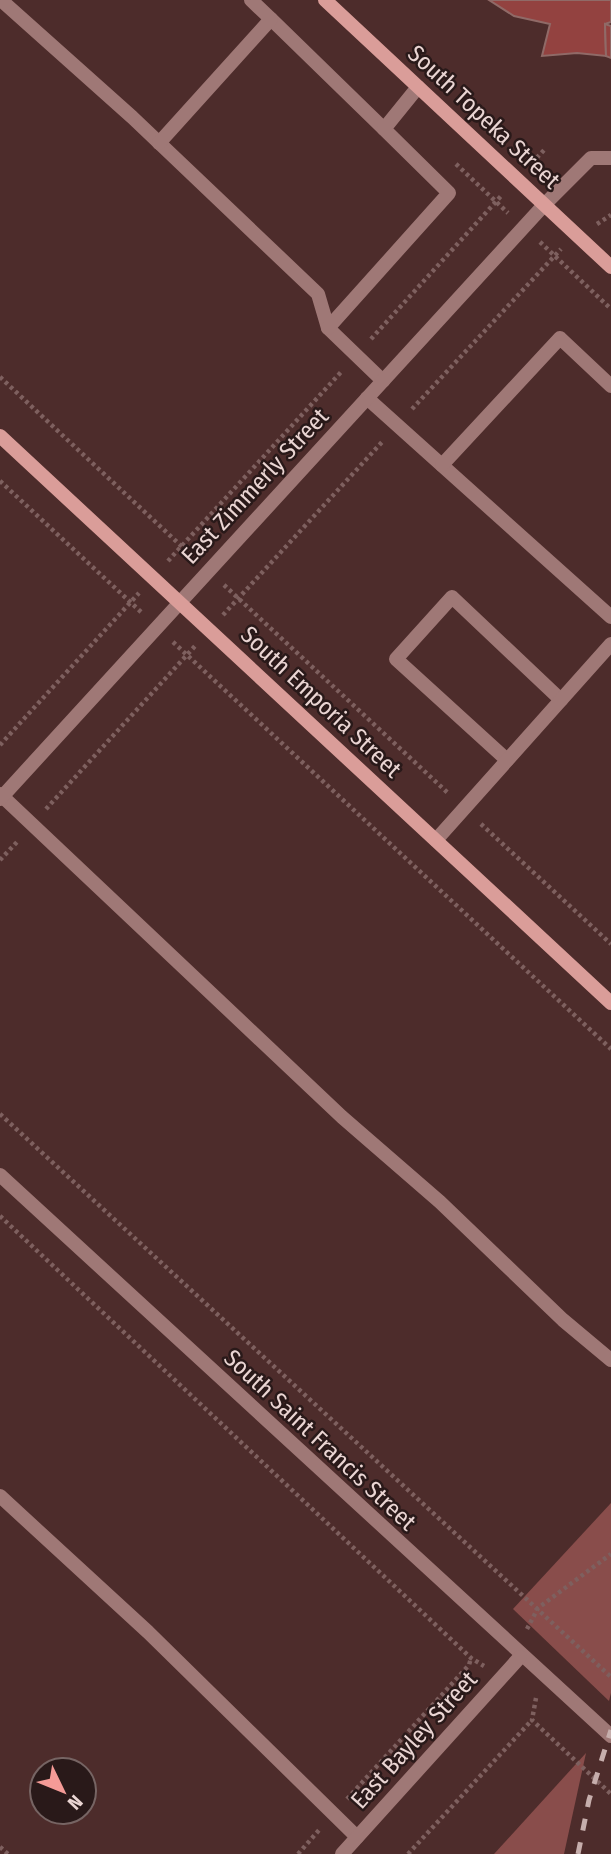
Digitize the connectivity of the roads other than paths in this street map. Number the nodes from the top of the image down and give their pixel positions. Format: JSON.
{"nodes":[{"id":1,"x":1,"y":0,"type":"edge"},
{"id":2,"x":251,"y":0,"type":"edge"},
{"id":3,"x":325,"y":0,"type":"edge"},
{"id":4,"x":271,"y":19,"type":"junction"},
{"id":5,"x":418,"y":88,"type":"junction"},
{"id":6,"x":384,"y":129,"type":"junction"},
{"id":7,"x":159,"y":142,"type":"junction"},
{"id":8,"x":611,"y":158,"type":"edge"},
{"id":9,"x":544,"y":205,"type":"junction"},
{"id":10,"x":611,"y":267,"type":"edge"},
{"id":11,"x":328,"y":328,"type":"junction"},
{"id":12,"x":383,"y":381,"type":"junction"},
{"id":13,"x":611,"y":386,"type":"edge"},
{"id":14,"x":367,"y":398,"type":"junction"},
{"id":15,"x":0,"y":436,"type":"edge"},
{"id":16,"x":442,"y":465,"type":"junction"},
{"id":17,"x":180,"y":602,"type":"junction"},
{"id":18,"x":611,"y":617,"type":"edge"},
{"id":19,"x":611,"y":644,"type":"edge"},
{"id":20,"x":561,"y":700,"type":"junction"},
{"id":21,"x":507,"y":760,"type":"junction"},
{"id":22,"x":1,"y":796,"type":"edge"},
{"id":23,"x":436,"y":840,"type":"junction"},
{"id":24,"x":611,"y":1003,"type":"edge"},
{"id":25,"x":0,"y":1175,"type":"edge"},
{"id":26,"x":611,"y":1360,"type":"edge"},
{"id":27,"x":0,"y":1496,"type":"edge"},
{"id":28,"x":520,"y":1657,"type":"junction"},
{"id":29,"x":611,"y":1737,"type":"edge"},
{"id":30,"x":357,"y":1837,"type":"junction"},
{"id":31,"x":342,"y":1854,"type":"edge"}],
"edges":[{"from":1,"to":7,"type":"street"},
{"from":2,"to":4,"type":"street"},
{"from":3,"to":5,"type":"street","name":"South Topeka Street"},
{"from":4,"to":6,"type":"street"},
{"from":4,"to":7,"type":"street"},
{"from":5,"to":6,"type":"street"},
{"from":5,"to":9,"type":"street","name":"South Topeka Street"},
{"from":6,"to":11,"type":"street"},
{"from":7,"to":11,"type":"street"},
{"from":8,"to":9,"type":"street","name":"East Zimmerly Street"},
{"from":9,"to":10,"type":"street","name":"South Topeka Street"},
{"from":9,"to":12,"type":"street","name":"East Zimmerly Street"},
{"from":11,"to":12,"type":"street"},
{"from":12,"to":14,"type":"street","name":"East Zimmerly Street"},
{"from":13,"to":16,"type":"street"},
{"from":14,"to":16,"type":"street"},
{"from":14,"to":17,"type":"street","name":"East Zimmerly Street"},
{"from":15,"to":17,"type":"street","name":"South Emporia Street"},
{"from":16,"to":18,"type":"street"},
{"from":17,"to":22,"type":"street","name":"East Zimmerly Street"},
{"from":17,"to":23,"type":"street","name":"South Emporia Street"},
{"from":19,"to":20,"type":"street"},
{"from":20,"to":21,"type":"street"},
{"from":20,"to":21,"type":"street"},
{"from":21,"to":23,"type":"street"},
{"from":22,"to":26,"type":"street"},
{"from":23,"to":24,"type":"street","name":"South Emporia Street"},
{"from":25,"to":28,"type":"street","name":"South Saint Francis Street"},
{"from":27,"to":30,"type":"street"},
{"from":28,"to":29,"type":"street","name":"South Saint Francis Street"},
{"from":28,"to":30,"type":"street","name":"East Bayley Street"},
{"from":30,"to":31,"type":"street","name":"East Bayley Street"}]}
